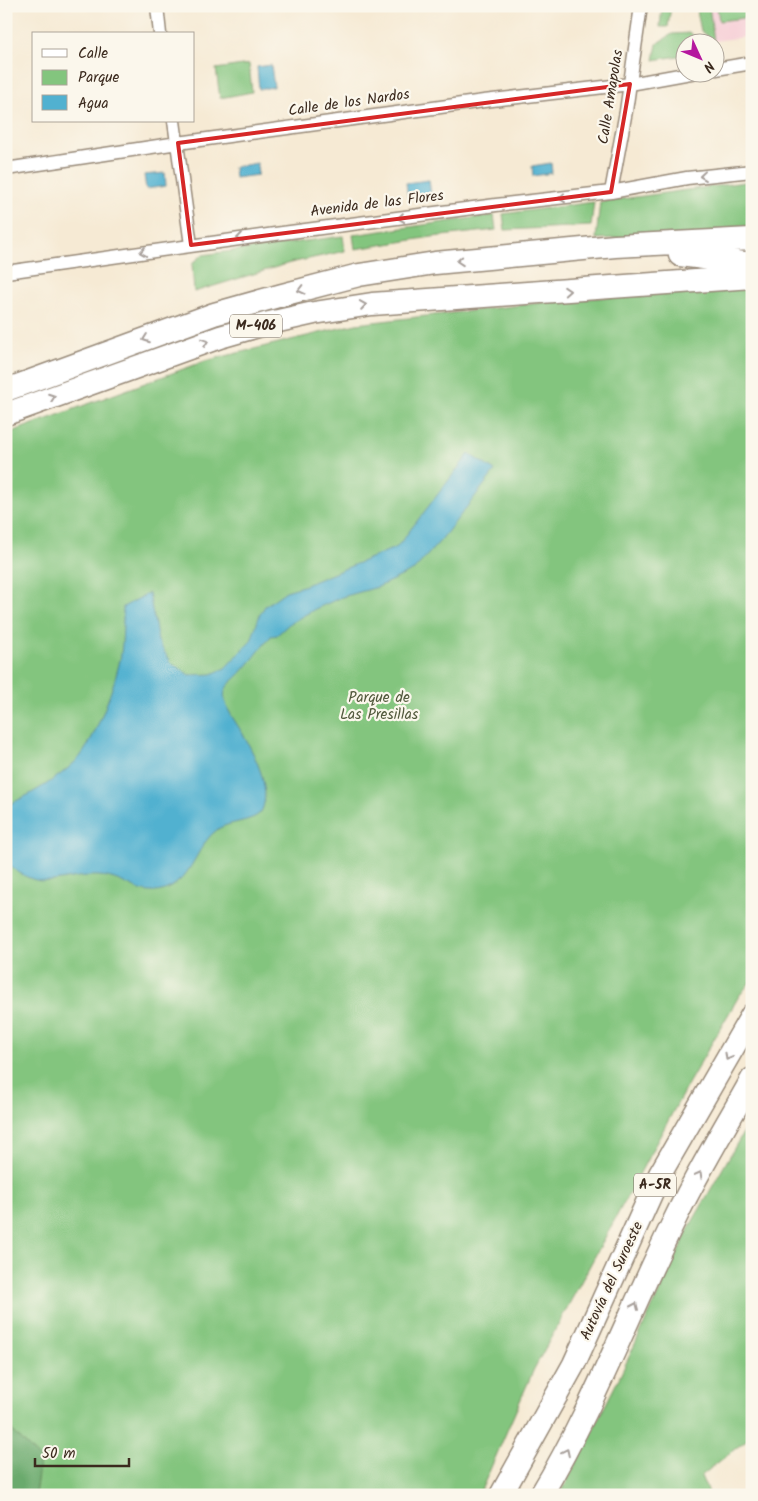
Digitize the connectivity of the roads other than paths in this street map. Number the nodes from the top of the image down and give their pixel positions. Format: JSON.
{"nodes":[{"id":1,"x":157,"y":6,"type":"edge"},
{"id":2,"x":641,"y":6,"type":"edge"},
{"id":3,"x":160,"y":32,"type":"edge"},
{"id":4,"x":752,"y":63,"type":"edge"},
{"id":5,"x":726,"y":67,"type":"edge"},
{"id":6,"x":676,"y":76,"type":"edge"},
{"id":7,"x":630,"y":84,"type":"junction"},
{"id":8,"x":174,"y":122,"type":"edge"},
{"id":9,"x":178,"y":143,"type":"junction"},
{"id":10,"x":6,"y":169,"type":"edge"},
{"id":11,"x":752,"y":171,"type":"edge"},
{"id":12,"x":611,"y":192,"type":"junction"},
{"id":13,"x":746,"y":242,"type":"edge"},
{"id":14,"x":191,"y":245,"type":"junction"},
{"id":15,"x":509,"y":257,"type":"junction"},
{"id":16,"x":752,"y":264,"type":"edge"},
{"id":17,"x":6,"y":272,"type":"edge"},
{"id":18,"x":743,"y":278,"type":"edge"},
{"id":19,"x":6,"y":390,"type":"edge"},
{"id":20,"x":6,"y":414,"type":"edge"},
{"id":21,"x":752,"y":1015,"type":"edge"},
{"id":22,"x":752,"y":1079,"type":"edge"},
{"id":23,"x":501,"y":1495,"type":"edge"},
{"id":24,"x":542,"y":1495,"type":"edge"}],
"edges":[{"from":1,"to":3,"type":"street"},
{"from":2,"to":7,"type":"street","name":"Calle Amapolas"},
{"from":4,"to":5,"type":"street"},
{"from":6,"to":7,"type":"street","name":"Calle de los Nardos"},
{"from":7,"to":9,"type":"street","name":"Calle de los Nardos"},
{"from":7,"to":12,"type":"street","name":"Calle Amapolas"},
{"from":8,"to":9,"type":"street"},
{"from":9,"to":10,"type":"street","name":"Calle de los Nardos"},
{"from":9,"to":14,"type":"street"},
{"from":11,"to":12,"type":"street","name":"Avenida de las Flores","one_way":true},
{"from":12,"to":14,"type":"street","name":"Avenida de las Flores","one_way":true},
{"from":13,"to":15,"type":"highway","number":"M-406"},
{"from":14,"to":17,"type":"street","name":"Avenida de las Flores","one_way":true},
{"from":15,"to":16,"type":"highway"},
{"from":15,"to":19,"type":"highway","number":"M-406","one_way":true},
{"from":20,"to":18,"type":"highway","number":"M-406","one_way":true},
{"from":21,"to":23,"type":"highway","name":"Autovía del Suroeste","number":"A-5R","one_way":true},
{"from":24,"to":22,"type":"highway","name":"Autovía del Suroeste","number":"A-5R","one_way":true}]}
